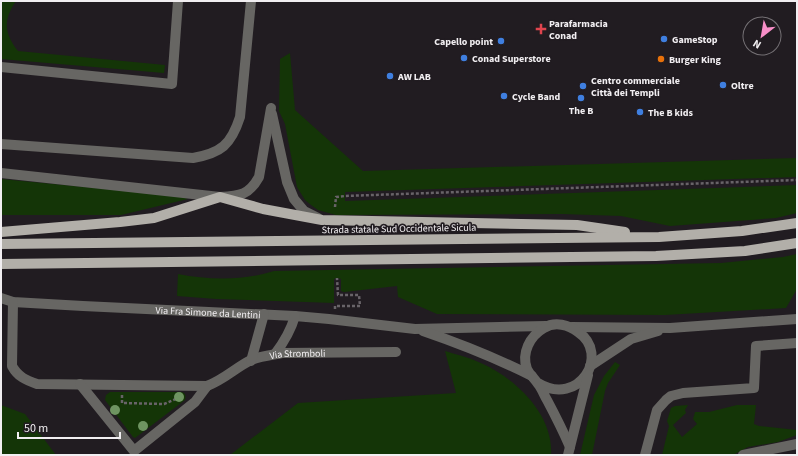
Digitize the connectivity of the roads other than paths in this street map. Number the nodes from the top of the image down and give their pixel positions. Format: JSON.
{"nodes":[{"id":1,"x":178,"y":1,"type":"edge"},
{"id":2,"x":251,"y":1,"type":"edge"},
{"id":3,"x":1,"y":67,"type":"edge"},
{"id":4,"x":1,"y":144,"type":"edge"},
{"id":5,"x":1,"y":173,"type":"edge"},
{"id":6,"x":220,"y":197,"type":"junction"},
{"id":7,"x":322,"y":220,"type":"junction"},
{"id":8,"x":797,"y":223,"type":"edge"},
{"id":9,"x":1,"y":232,"type":"edge"},
{"id":10,"x":659,"y":237,"type":"junction"},
{"id":11,"x":797,"y":243,"type":"edge"},
{"id":12,"x":1,"y":244,"type":"edge"},
{"id":13,"x":1,"y":264,"type":"edge"},
{"id":14,"x":1,"y":298,"type":"edge"},
{"id":15,"x":13,"y":302,"type":"junction"},
{"id":16,"x":264,"y":314,"type":"junction"},
{"id":17,"x":295,"y":316,"type":"junction"},
{"id":18,"x":797,"y":319,"type":"edge"},
{"id":19,"x":546,"y":326,"type":"junction"},
{"id":20,"x":572,"y":327,"type":"junction"},
{"id":21,"x":670,"y":328,"type":"junction"},
{"id":22,"x":415,"y":329,"type":"junction"},
{"id":23,"x":797,"y":343,"type":"edge"},
{"id":24,"x":396,"y":352,"type":"dead end"},
{"id":25,"x":275,"y":354,"type":"junction"},
{"id":26,"x":251,"y":361,"type":"junction"},
{"id":27,"x":589,"y":368,"type":"junction"},
{"id":28,"x":535,"y":380,"type":"junction"},
{"id":29,"x":80,"y":384,"type":"junction"},
{"id":30,"x":207,"y":386,"type":"junction"},
{"id":31,"x":797,"y":444,"type":"edge"},
{"id":32,"x":569,"y":451,"type":"edge"},
{"id":33,"x":757,"y":453,"type":"edge"},
{"id":34,"x":645,"y":455,"type":"edge"},
{"id":35,"x":743,"y":455,"type":"edge"}],
"edges":[{"from":1,"to":3,"type":"street"},
{"from":2,"to":4,"type":"street"},
{"from":5,"to":6,"type":"street"},
{"from":6,"to":7,"type":"main road"},
{"from":6,"to":7,"type":"street"},
{"from":6,"to":9,"type":"main road"},
{"from":7,"to":10,"type":"main road"},
{"from":8,"to":10,"type":"main road","name":"Strada statale Sud Occidentale Sicula"},
{"from":10,"to":12,"type":"main road","name":"Strada statale Sud Occidentale Sicula"},
{"from":11,"to":13,"type":"main road"},
{"from":14,"to":15,"type":"street","name":"Via Fra Simone da Lentini"},
{"from":15,"to":16,"type":"street","name":"Via Fra Simone da Lentini"},
{"from":15,"to":29,"type":"street","name":"Via Stromboli"},
{"from":16,"to":17,"type":"street","name":"Via Fra Simone da Lentini"},
{"from":16,"to":26,"type":"street"},
{"from":17,"to":22,"type":"street","name":"Via Fra Simone da Lentini"},
{"from":17,"to":25,"type":"street"},
{"from":18,"to":21,"type":"street"},
{"from":19,"to":20,"type":"street"},
{"from":19,"to":22,"type":"street"},
{"from":19,"to":28,"type":"street"},
{"from":20,"to":21,"type":"street"},
{"from":20,"to":27,"type":"street"},
{"from":21,"to":27,"type":"street"},
{"from":22,"to":28,"type":"street"},
{"from":23,"to":34,"type":"street"},
{"from":24,"to":25,"type":"street","name":"Via Stromboli"},
{"from":25,"to":26,"type":"street","name":"Via Stromboli"},
{"from":26,"to":30,"type":"street","name":"Via Stromboli"},
{"from":27,"to":28,"type":"street"},
{"from":27,"to":32,"type":"street"},
{"from":28,"to":32,"type":"street"},
{"from":29,"to":30,"type":"street","name":"Via Stromboli"},
{"from":29,"to":30,"type":"street","name":"Via Stromboli"},
{"from":31,"to":33,"type":"street"},
{"from":33,"to":35,"type":"street"}]}
